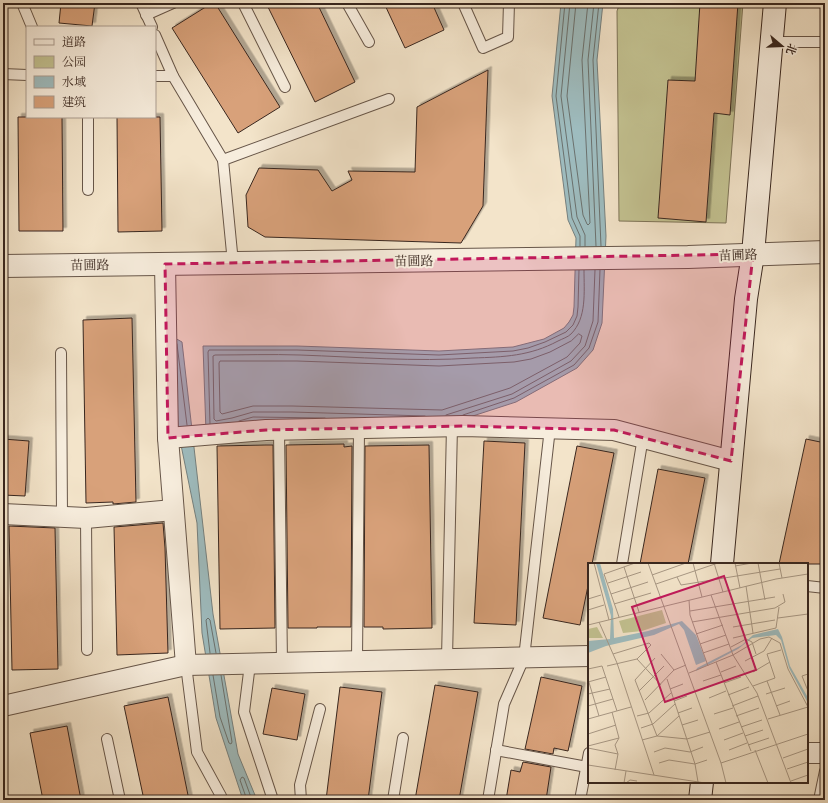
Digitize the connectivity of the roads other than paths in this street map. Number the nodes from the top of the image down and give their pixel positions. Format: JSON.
{"nodes":[{"id":1,"x":22,"y":3,"type":"edge"},
{"id":2,"x":141,"y":3,"type":"edge"},
{"id":3,"x":173,"y":3,"type":"edge"},
{"id":4,"x":243,"y":3,"type":"edge"},
{"id":5,"x":347,"y":3,"type":"edge"},
{"id":6,"x":463,"y":3,"type":"edge"},
{"id":7,"x":509,"y":3,"type":"edge"},
{"id":8,"x":775,"y":3,"type":"edge"},
{"id":9,"x":146,"y":15,"type":"junction"},
{"id":10,"x":32,"y":26,"type":"edge"},
{"id":11,"x":152,"y":26,"type":"edge"},
{"id":12,"x":156,"y":37,"type":"edge"},
{"id":13,"x":369,"y":42,"type":"dead end"},
{"id":14,"x":772,"y":42,"type":"junction"},
{"id":15,"x":825,"y":42,"type":"edge"},
{"id":16,"x":3,"y":74,"type":"edge"},
{"id":17,"x":26,"y":75,"type":"edge"},
{"id":18,"x":156,"y":76,"type":"edge"},
{"id":19,"x":174,"y":76,"type":"junction"},
{"id":20,"x":285,"y":87,"type":"dead end"},
{"id":21,"x":389,"y":99,"type":"dead end"},
{"id":22,"x":88,"y":118,"type":"edge"},
{"id":23,"x":222,"y":160,"type":"junction"},
{"id":24,"x":88,"y":190,"type":"dead end"},
{"id":25,"x":825,"y":252,"type":"edge"},
{"id":26,"x":753,"y":254,"type":"junction"},
{"id":27,"x":233,"y":263,"type":"junction"},
{"id":28,"x":165,"y":264,"type":"junction"},
{"id":29,"x":3,"y":266,"type":"edge"},
{"id":30,"x":61,"y":353,"type":"dead end"},
{"id":31,"x":452,"y":426,"type":"junction"},
{"id":32,"x":359,"y":428,"type":"junction"},
{"id":33,"x":550,"y":428,"type":"junction"},
{"id":34,"x":279,"y":430,"type":"junction"},
{"id":35,"x":168,"y":438,"type":"junction"},
{"id":36,"x":643,"y":438,"type":"junction"},
{"id":37,"x":731,"y":461,"type":"junction"},
{"id":38,"x":174,"y":510,"type":"junction"},
{"id":39,"x":3,"y":514,"type":"edge"},
{"id":40,"x":62,"y":517,"type":"junction"},
{"id":41,"x":86,"y":518,"type":"junction"},
{"id":42,"x":622,"y":563,"type":"edge"},
{"id":43,"x":722,"y":563,"type":"edge"},
{"id":44,"x":808,"y":586,"type":"edge"},
{"id":45,"x":825,"y":588,"type":"edge"},
{"id":46,"x":87,"y":650,"type":"dead end"},
{"id":47,"x":588,"y":656,"type":"edge"},
{"id":48,"x":524,"y":658,"type":"junction"},
{"id":49,"x":446,"y":659,"type":"junction"},
{"id":50,"x":357,"y":661,"type":"junction"},
{"id":51,"x":282,"y":663,"type":"junction"},
{"id":52,"x":250,"y":664,"type":"junction"},
{"id":53,"x":186,"y":665,"type":"junction"},
{"id":54,"x":3,"y":706,"type":"edge"},
{"id":55,"x":320,"y":709,"type":"dead end"},
{"id":56,"x":403,"y":738,"type":"dead end"},
{"id":57,"x":107,"y":739,"type":"dead end"},
{"id":58,"x":496,"y":750,"type":"junction"},
{"id":59,"x":808,"y":753,"type":"edge"},
{"id":60,"x":825,"y":753,"type":"edge"},
{"id":61,"x":588,"y":760,"type":"edge"},
{"id":62,"x":587,"y":767,"type":"junction"},
{"id":63,"x":825,"y":771,"type":"edge"},
{"id":64,"x":702,"y":783,"type":"edge"},
{"id":65,"x":120,"y":800,"type":"edge"},
{"id":66,"x":222,"y":800,"type":"edge"},
{"id":67,"x":273,"y":800,"type":"edge"},
{"id":68,"x":300,"y":800,"type":"edge"},
{"id":69,"x":394,"y":800,"type":"edge"},
{"id":70,"x":488,"y":800,"type":"edge"},
{"id":71,"x":580,"y":800,"type":"edge"},
{"id":72,"x":700,"y":800,"type":"edge"},
{"id":73,"x":820,"y":800,"type":"edge"}],
"edges":[{"from":1,"to":10,"type":"lane"},
{"from":2,"to":9,"type":"lane"},
{"from":3,"to":9,"type":"lane"},
{"from":4,"to":20,"type":"lane"},
{"from":5,"to":13,"type":"lane"},
{"from":6,"to":7,"type":"lane"},
{"from":8,"to":14,"type":"street"},
{"from":9,"to":11,"type":"lane"},
{"from":12,"to":19,"type":"lane"},
{"from":14,"to":15,"type":"lane"},
{"from":14,"to":26,"type":"street"},
{"from":16,"to":17,"type":"lane"},
{"from":18,"to":19,"type":"lane"},
{"from":19,"to":23,"type":"lane"},
{"from":21,"to":23,"type":"lane"},
{"from":22,"to":24,"type":"lane"},
{"from":23,"to":27,"type":"lane"},
{"from":25,"to":26,"type":"street","name":"苗圃路"},
{"from":26,"to":27,"type":"street","name":"苗圃路"},
{"from":26,"to":37,"type":"street"},
{"from":27,"to":28,"type":"street","name":"苗圃路"},
{"from":28,"to":29,"type":"street","name":"苗圃路"},
{"from":28,"to":35,"type":"street"},
{"from":30,"to":40,"type":"lane"},
{"from":31,"to":32,"type":"street"},
{"from":31,"to":33,"type":"street"},
{"from":31,"to":49,"type":"lane"},
{"from":32,"to":34,"type":"street"},
{"from":32,"to":50,"type":"lane"},
{"from":33,"to":36,"type":"street"},
{"from":33,"to":48,"type":"lane"},
{"from":34,"to":35,"type":"street"},
{"from":34,"to":51,"type":"lane"},
{"from":35,"to":38,"type":"street"},
{"from":36,"to":37,"type":"street"},
{"from":36,"to":42,"type":"lane"},
{"from":37,"to":43,"type":"street"},
{"from":38,"to":41,"type":"street"},
{"from":38,"to":53,"type":"street"},
{"from":39,"to":40,"type":"street"},
{"from":40,"to":41,"type":"street"},
{"from":41,"to":46,"type":"lane"},
{"from":44,"to":45,"type":"lane"},
{"from":47,"to":48,"type":"street"},
{"from":48,"to":49,"type":"street"},
{"from":48,"to":58,"type":"lane"},
{"from":49,"to":50,"type":"street"},
{"from":50,"to":51,"type":"street"},
{"from":51,"to":52,"type":"street"},
{"from":52,"to":53,"type":"street"},
{"from":52,"to":67,"type":"lane"},
{"from":53,"to":54,"type":"street"},
{"from":53,"to":66,"type":"lane"},
{"from":55,"to":68,"type":"lane"},
{"from":56,"to":69,"type":"lane"},
{"from":57,"to":65,"type":"lane"},
{"from":58,"to":62,"type":"lane"},
{"from":58,"to":70,"type":"lane"},
{"from":59,"to":60,"type":"street"},
{"from":61,"to":62,"type":"lane"},
{"from":62,"to":71,"type":"lane"},
{"from":63,"to":73,"type":"lane"},
{"from":64,"to":72,"type":"street"}]}
